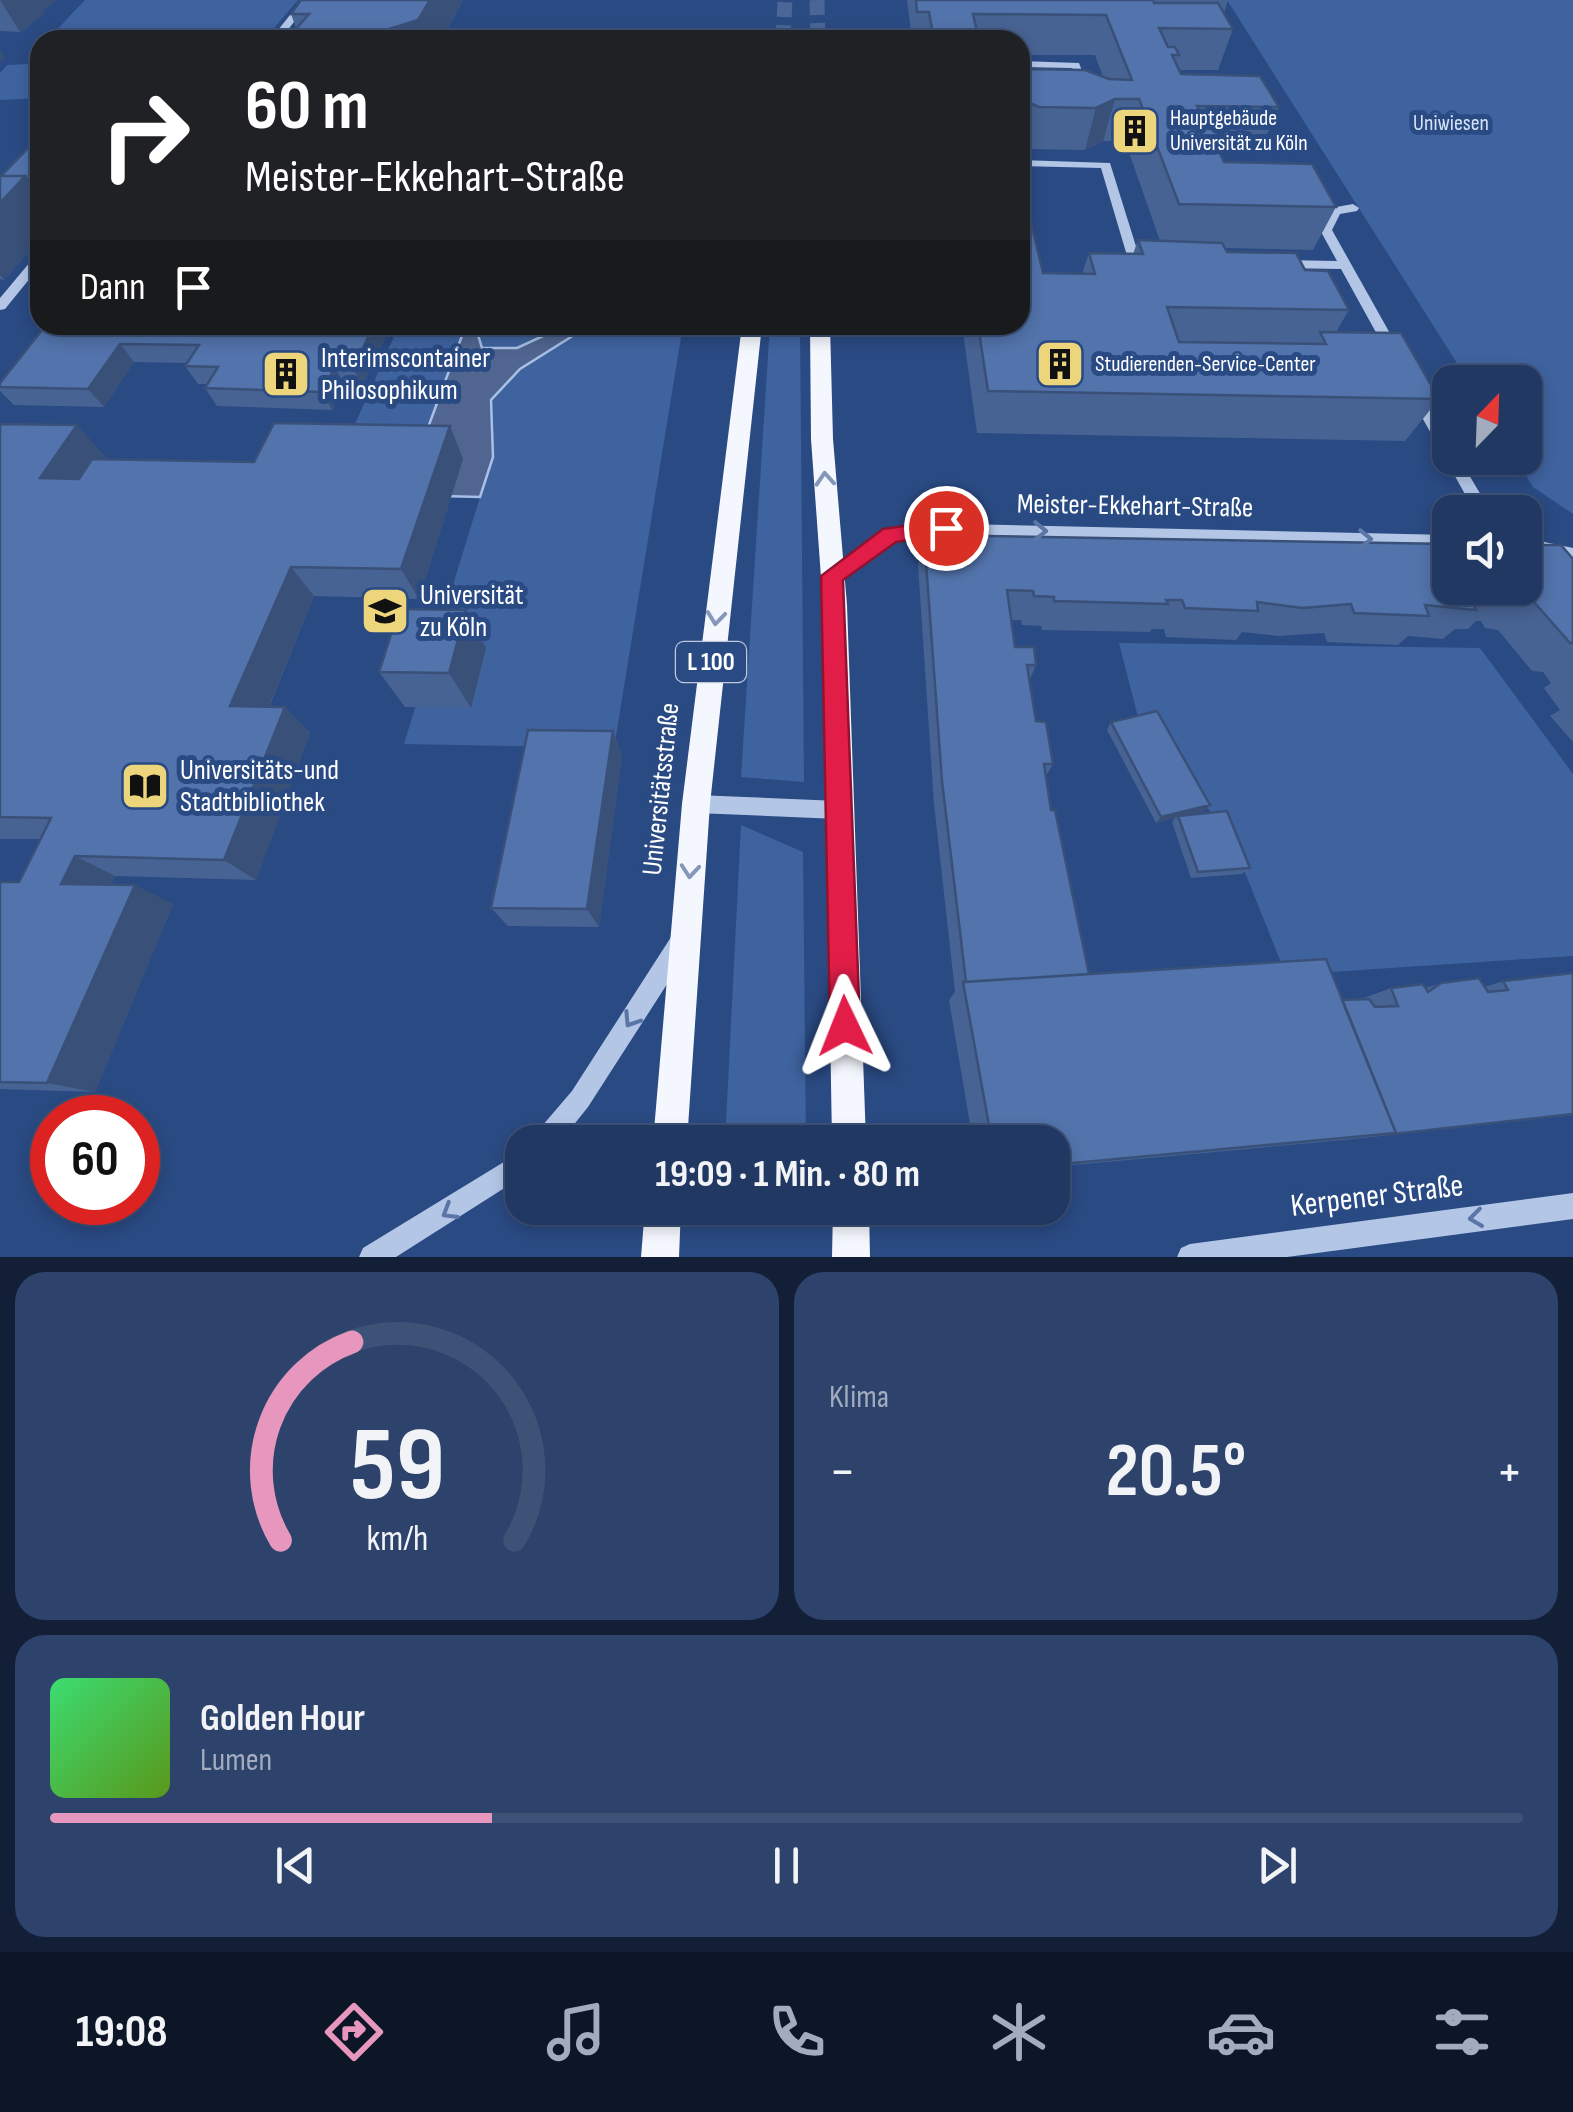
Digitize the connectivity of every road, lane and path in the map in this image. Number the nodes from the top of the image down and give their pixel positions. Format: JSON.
{"nodes":[{"id":1,"x":306,"y":0,"type":"edge"},
{"id":2,"x":283,"y":30,"type":"edge"},
{"id":3,"x":1030,"y":64,"type":"edge"},
{"id":4,"x":1090,"y":108,"type":"edge"},
{"id":5,"x":1030,"y":163,"type":"edge"},
{"id":6,"x":1353,"y":208,"type":"dead end"},
{"id":7,"x":1173,"y":260,"type":"edge"},
{"id":8,"x":1269,"y":263,"type":"edge"},
{"id":9,"x":1346,"y":265,"type":"junction"},
{"id":10,"x":30,"y":270,"type":"edge"},
{"id":11,"x":0,"y":306,"type":"edge"},
{"id":12,"x":751,"y":335,"type":"edge"},
{"id":13,"x":820,"y":335,"type":"edge"},
{"id":14,"x":1402,"y":368,"type":"edge"},
{"id":15,"x":1412,"y":386,"type":"edge"},
{"id":16,"x":1432,"y":422,"type":"edge"},
{"id":17,"x":1432,"y":541,"type":"edge"},
{"id":18,"x":1542,"y":548,"type":"edge"},
{"id":19,"x":1573,"y":554,"type":"edge"},
{"id":20,"x":832,"y":576,"type":"junction"},
{"id":21,"x":696,"y":804,"type":"junction"},
{"id":22,"x":838,"y":810,"type":"junction"},
{"id":23,"x":684,"y":938,"type":"junction"},
{"id":24,"x":559,"y":1125,"type":"edge"},
{"id":25,"x":671,"y":1125,"type":"edge"},
{"id":26,"x":848,"y":1125,"type":"edge"},
{"id":27,"x":505,"y":1174,"type":"edge"},
{"id":28,"x":1573,"y":1206,"type":"edge"},
{"id":29,"x":662,"y":1225,"type":"edge"},
{"id":30,"x":851,"y":1225,"type":"edge"},
{"id":31,"x":372,"y":1257,"type":"edge"},
{"id":32,"x":660,"y":1257,"type":"edge"},
{"id":33,"x":851,"y":1257,"type":"edge"},
{"id":34,"x":1190,"y":1257,"type":"edge"}],
"edges":[{"from":1,"to":2,"type":"street"},
{"from":3,"to":4,"type":"street"},
{"from":5,"to":7,"type":"street"},
{"from":6,"to":9,"type":"street"},
{"from":8,"to":9,"type":"street"},
{"from":9,"to":14,"type":"street"},
{"from":10,"to":11,"type":"street"},
{"from":12,"to":21,"type":"main road","name":"Universitätsstraße","number":"L 100","one_way":true},
{"from":20,"to":13,"type":"main road","one_way":true},
{"from":15,"to":16,"type":"street"},
{"from":20,"to":17,"type":"street","name":"Meister-Ekkehart-Straße","one_way":true},
{"from":18,"to":19,"type":"street"},
{"from":20,"to":22,"type":"main road"},
{"from":21,"to":22,"type":"street"},
{"from":21,"to":23,"type":"main road","name":"Universitätsstraße","number":"L 100","one_way":true},
{"from":22,"to":26,"type":"main road"},
{"from":23,"to":24,"type":"street","one_way":true},
{"from":23,"to":25,"type":"main road","name":"Universitätsstraße","number":"L 100"},
{"from":27,"to":31,"type":"street","one_way":true},
{"from":28,"to":34,"type":"street","name":"Kerpener Straße","one_way":true},
{"from":29,"to":32,"type":"main road"},
{"from":30,"to":33,"type":"main road"}]}
